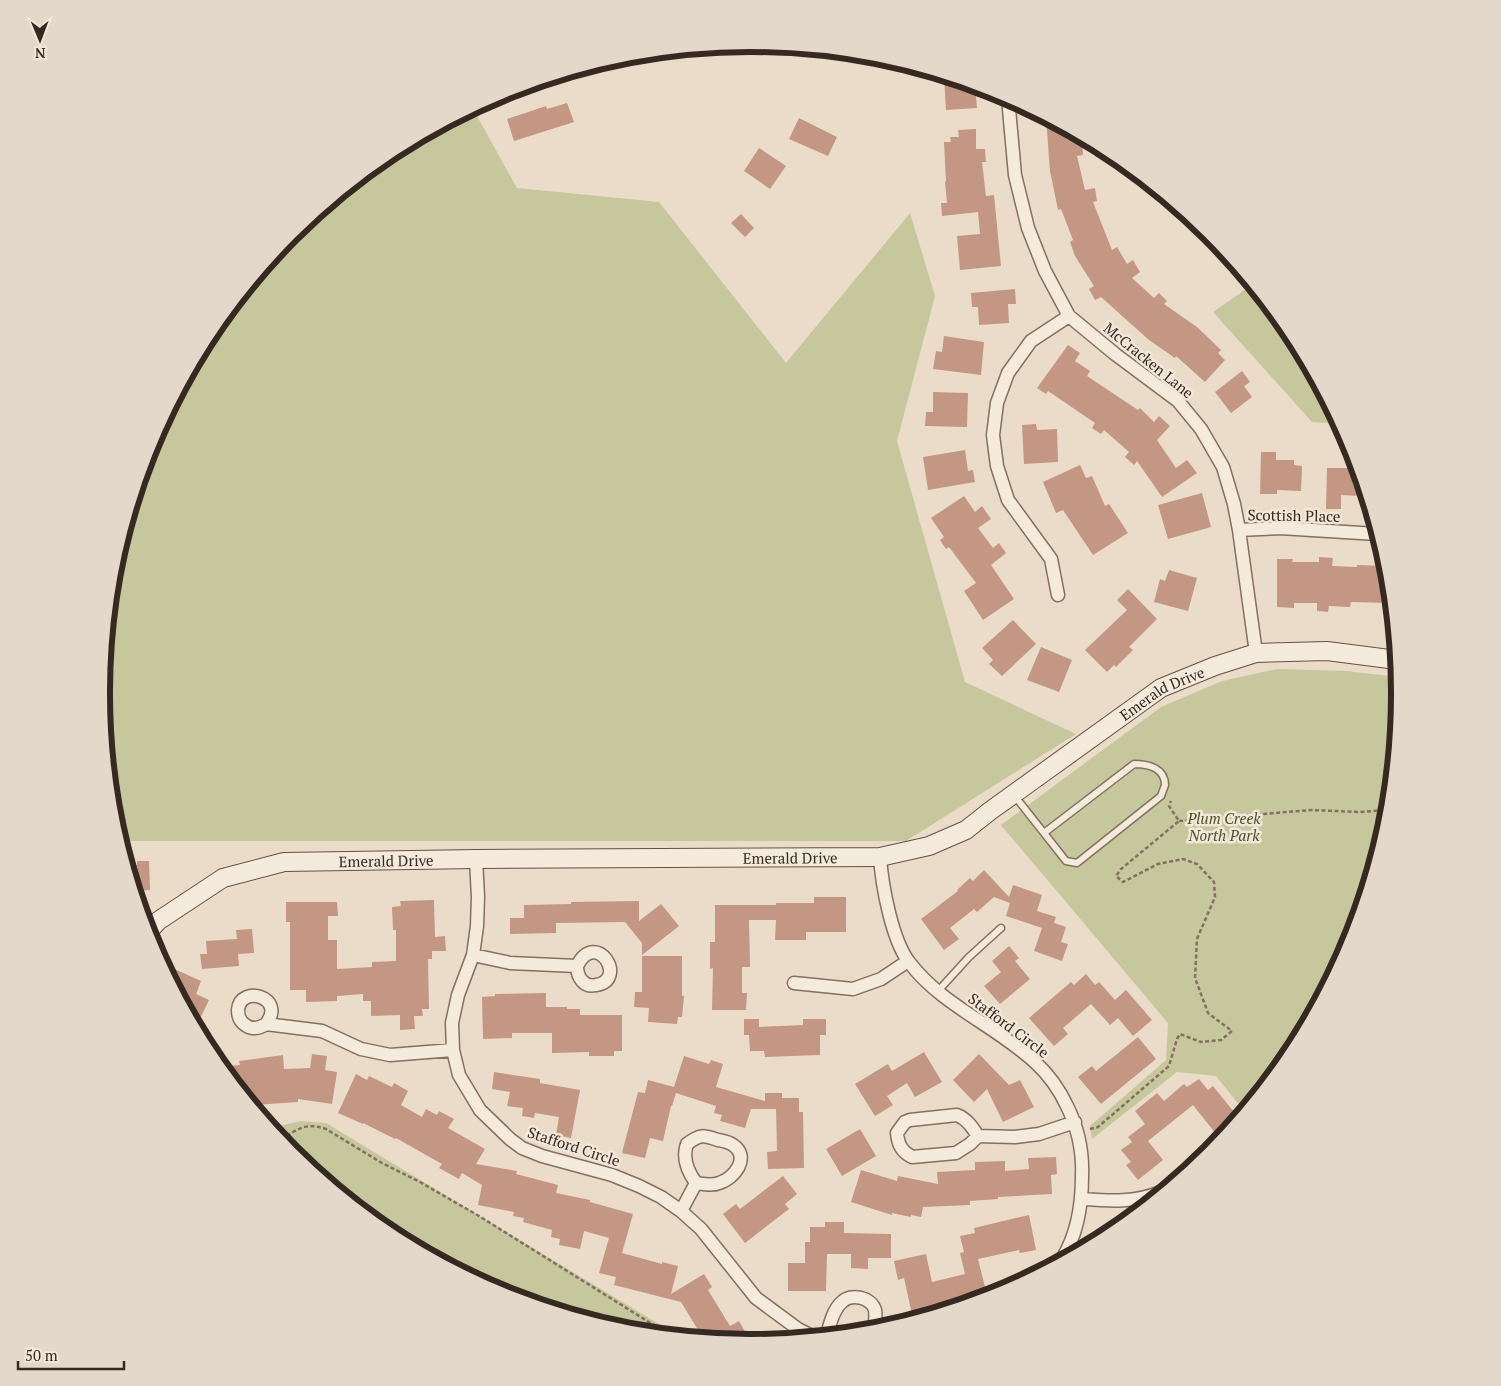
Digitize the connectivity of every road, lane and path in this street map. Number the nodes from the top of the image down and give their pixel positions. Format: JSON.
{"nodes":[{"id":1,"x":1009,"y":107,"type":"edge"},
{"id":2,"x":1069,"y":316,"type":"junction"},
{"id":3,"x":1239,"y":530,"type":"junction"},
{"id":4,"x":1371,"y":534,"type":"edge"},
{"id":5,"x":1058,"y":595,"type":"dead end"},
{"id":6,"x":1256,"y":653,"type":"junction"},
{"id":7,"x":1390,"y":659,"type":"edge"},
{"id":8,"x":1013,"y":794,"type":"junction"},
{"id":9,"x":1172,"y":799,"type":"dead end"},
{"id":10,"x":1380,"y":811,"type":"edge"},
{"id":11,"x":1179,"y":821,"type":"junction"},
{"id":12,"x":1044,"y":833,"type":"junction"},
{"id":13,"x":880,"y":858,"type":"junction"},
{"id":14,"x":476,"y":859,"type":"junction"},
{"id":15,"x":154,"y":925,"type":"edge"},
{"id":16,"x":1001,"y":928,"type":"dead end"},
{"id":17,"x":473,"y":955,"type":"junction"},
{"id":18,"x":908,"y":961,"type":"junction"},
{"id":19,"x":577,"y":966,"type":"dead end"},
{"id":20,"x":794,"y":983,"type":"dead end"},
{"id":21,"x":938,"y":991,"type":"junction"},
{"id":22,"x":266,"y":1024,"type":"dead end"},
{"id":23,"x":453,"y":1050,"type":"junction"},
{"id":24,"x":1076,"y":1127,"type":"junction"},
{"id":25,"x":288,"y":1135,"type":"edge"},
{"id":26,"x":978,"y":1136,"type":"junction"},
{"id":27,"x":696,"y":1183,"type":"junction"},
{"id":28,"x":1146,"y":1197,"type":"edge"},
{"id":29,"x":1082,"y":1199,"type":"junction"},
{"id":30,"x":681,"y":1211,"type":"junction"},
{"id":31,"x":1067,"y":1250,"type":"edge"},
{"id":32,"x":874,"y":1321,"type":"edge"},
{"id":33,"x":655,"y":1326,"type":"edge"},
{"id":34,"x":829,"y":1328,"type":"edge"},
{"id":35,"x":802,"y":1331,"type":"edge"}],
"edges":[{"from":1,"to":2,"type":"street","name":"McCracken Lane"},
{"from":2,"to":3,"type":"street","name":"McCracken Lane"},
{"from":2,"to":5,"type":"street"},
{"from":3,"to":4,"type":"street","name":"Scottish Place"},
{"from":3,"to":6,"type":"street","name":"McCracken Lane"},
{"from":6,"to":7,"type":"street","name":"Emerald Drive"},
{"from":6,"to":8,"type":"street","name":"Emerald Drive"},
{"from":8,"to":12,"type":"lane"},
{"from":8,"to":13,"type":"street","name":"Emerald Drive"},
{"from":9,"to":11,"type":"path"},
{"from":10,"to":11,"type":"path"},
{"from":11,"to":24,"type":"path"},
{"from":12,"to":12,"type":"lane"},
{"from":13,"to":14,"type":"street","name":"Emerald Drive"},
{"from":13,"to":18,"type":"street","name":"Stafford Circle"},
{"from":14,"to":15,"type":"street","name":"Emerald Drive"},
{"from":14,"to":17,"type":"street","name":"Stafford Circle"},
{"from":16,"to":21,"type":"lane"},
{"from":17,"to":19,"type":"street"},
{"from":17,"to":23,"type":"street","name":"Stafford Circle"},
{"from":18,"to":20,"type":"street"},
{"from":18,"to":21,"type":"street","name":"Stafford Circle"},
{"from":21,"to":24,"type":"street","name":"Stafford Circle"},
{"from":22,"to":23,"type":"street"},
{"from":23,"to":30,"type":"street","name":"Stafford Circle"},
{"from":24,"to":26,"type":"street"},
{"from":24,"to":29,"type":"street","name":"Stafford Circle"},
{"from":25,"to":33,"type":"path"},
{"from":26,"to":26,"type":"street"},
{"from":27,"to":27,"type":"street"},
{"from":27,"to":30,"type":"street"},
{"from":28,"to":29,"type":"street"},
{"from":29,"to":31,"type":"street","name":"Stafford Circle"},
{"from":30,"to":35,"type":"street","name":"Stafford Circle"},
{"from":32,"to":34,"type":"street"}]}
